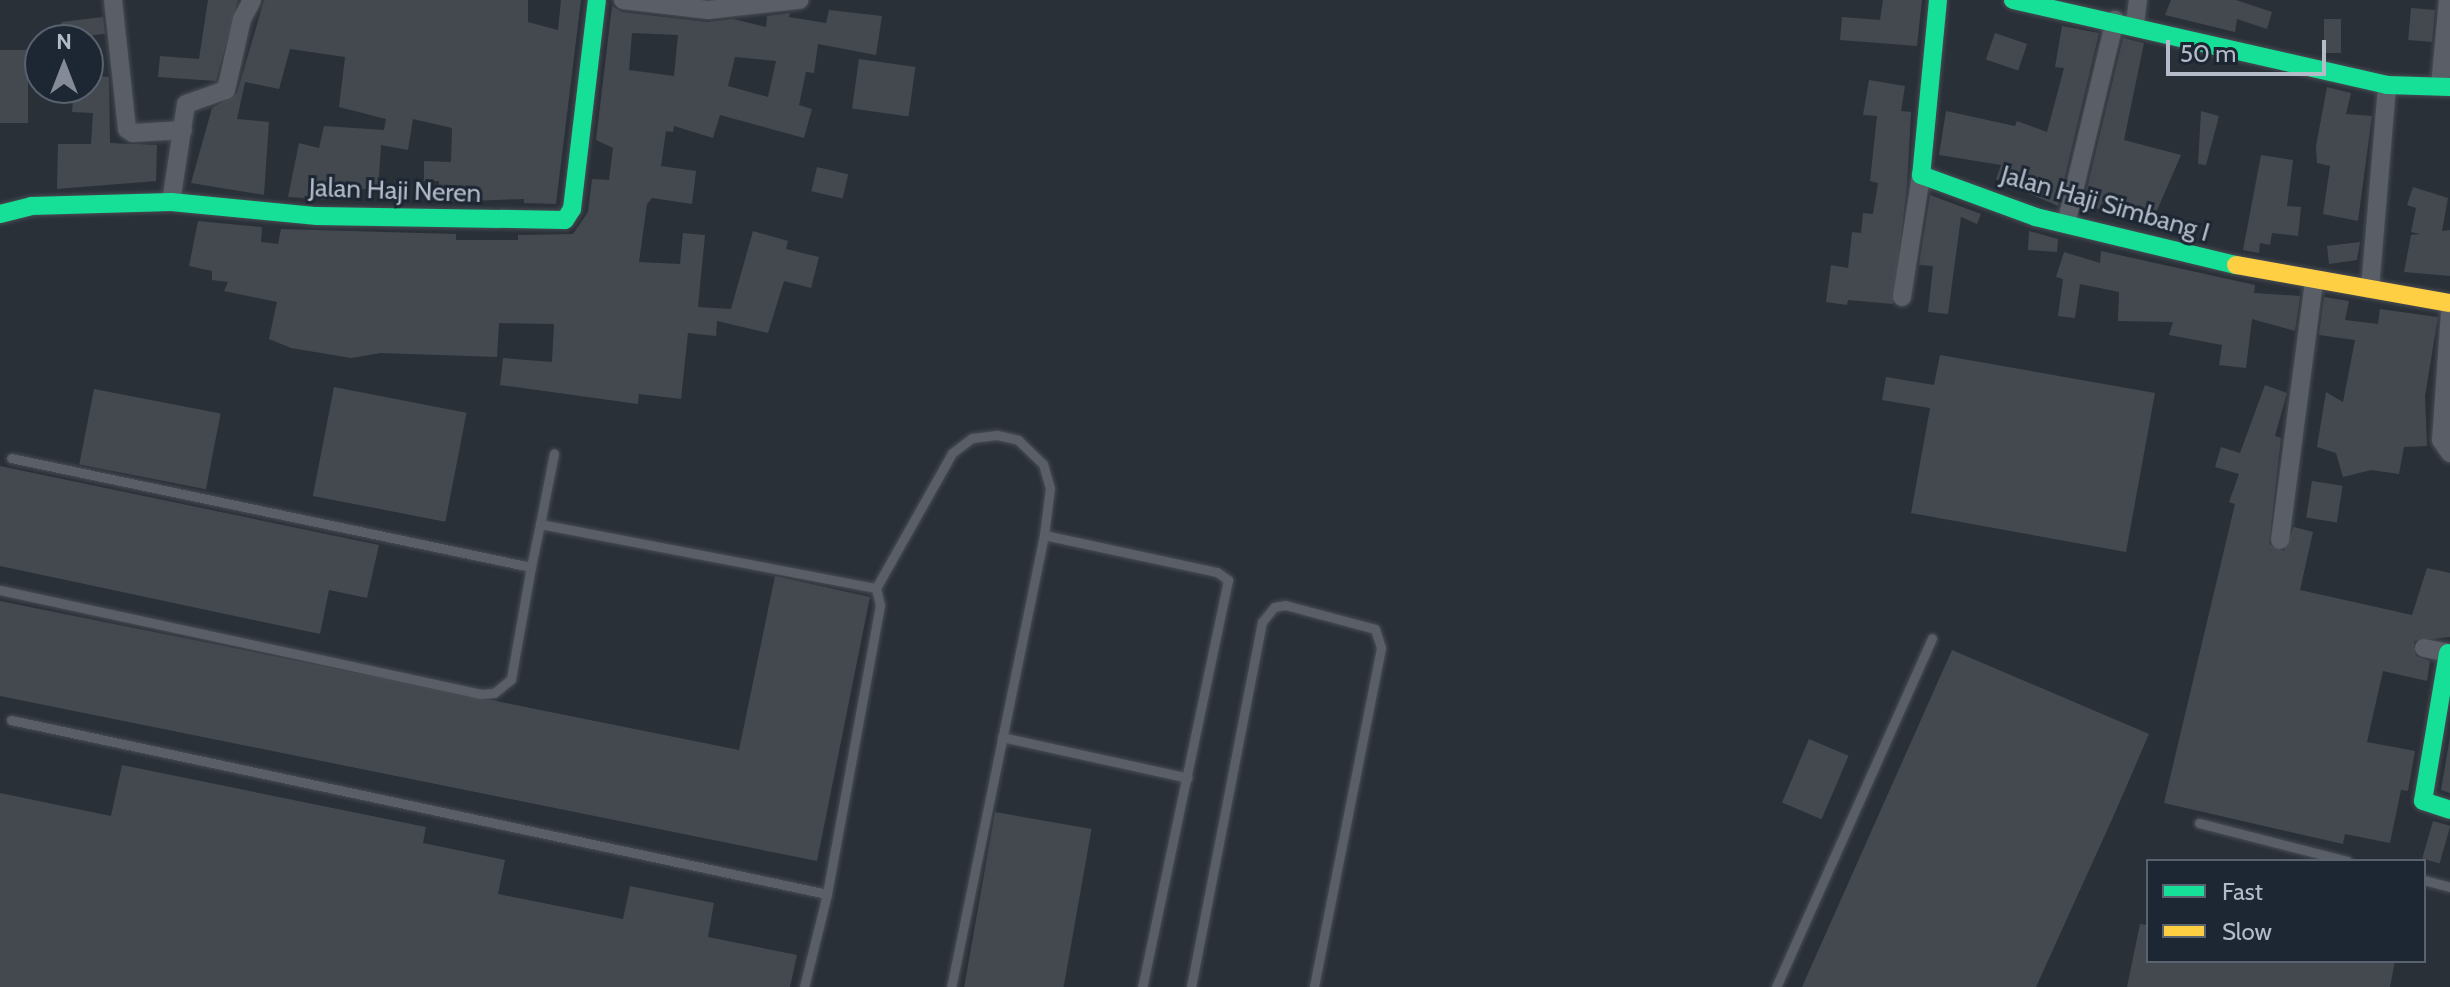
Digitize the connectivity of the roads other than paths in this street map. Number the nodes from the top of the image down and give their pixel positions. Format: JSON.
{"nodes":[{"id":1,"x":113,"y":0,"type":"edge"},
{"id":2,"x":252,"y":0,"type":"edge"},
{"id":3,"x":597,"y":0,"type":"edge"},
{"id":4,"x":623,"y":0,"type":"edge"},
{"id":5,"x":799,"y":0,"type":"edge"},
{"id":6,"x":1938,"y":0,"type":"edge"},
{"id":7,"x":2013,"y":0,"type":"edge"},
{"id":8,"x":2138,"y":0,"type":"edge"},
{"id":9,"x":2448,"y":0,"type":"edge"},
{"id":10,"x":2115,"y":20,"type":"junction"},
{"id":11,"x":2135,"y":24,"type":"junction"},
{"id":12,"x":2387,"y":85,"type":"junction"},
{"id":13,"x":2445,"y":86,"type":"edge"},
{"id":14,"x":183,"y":130,"type":"junction"},
{"id":15,"x":1921,"y":175,"type":"junction"},
{"id":16,"x":171,"y":202,"type":"junction"},
{"id":17,"x":0,"y":214,"type":"edge"},
{"id":18,"x":2066,"y":224,"type":"junction"},
{"id":19,"x":2314,"y":281,"type":"junction"},
{"id":20,"x":2370,"y":289,"type":"junction"},
{"id":21,"x":1902,"y":297,"type":"dead end"},
{"id":22,"x":2450,"y":303,"type":"edge"},
{"id":23,"x":2450,"y":312,"type":"edge"},
{"id":24,"x":554,"y":453,"type":"dead end"},
{"id":25,"x":2450,"y":453,"type":"edge"},
{"id":26,"x":11,"y":458,"type":"dead end"},
{"id":27,"x":540,"y":524,"type":"junction"},
{"id":28,"x":1044,"y":535,"type":"junction"},
{"id":29,"x":2280,"y":540,"type":"dead end"},
{"id":30,"x":531,"y":567,"type":"junction"},
{"id":31,"x":876,"y":588,"type":"junction"},
{"id":32,"x":0,"y":590,"type":"edge"},
{"id":33,"x":1932,"y":638,"type":"dead end"},
{"id":34,"x":2424,"y":648,"type":"dead end"},
{"id":35,"x":2449,"y":653,"type":"edge"},
{"id":36,"x":11,"y":720,"type":"dead end"},
{"id":37,"x":1002,"y":737,"type":"junction"},
{"id":38,"x":1188,"y":778,"type":"junction"},
{"id":39,"x":2450,"y":810,"type":"edge"},
{"id":40,"x":2199,"y":823,"type":"dead end"},
{"id":41,"x":2339,"y":859,"type":"edge"},
{"id":42,"x":2426,"y":881,"type":"edge"},
{"id":43,"x":2450,"y":887,"type":"edge"},
{"id":44,"x":827,"y":894,"type":"junction"},
{"id":45,"x":804,"y":987,"type":"edge"},
{"id":46,"x":951,"y":987,"type":"edge"},
{"id":47,"x":1142,"y":987,"type":"edge"},
{"id":48,"x":1191,"y":987,"type":"edge"},
{"id":49,"x":1314,"y":987,"type":"edge"},
{"id":50,"x":1776,"y":987,"type":"edge"}],
"edges":[{"from":1,"to":14,"type":"street"},
{"from":2,"to":14,"type":"street"},
{"from":3,"to":16,"type":"street","name":"Jalan Haji Neren"},
{"from":4,"to":5,"type":"street"},
{"from":6,"to":15,"type":"street"},
{"from":7,"to":10,"type":"street"},
{"from":8,"to":11,"type":"street"},
{"from":9,"to":13,"type":"street"},
{"from":10,"to":11,"type":"street"},
{"from":10,"to":18,"type":"street"},
{"from":11,"to":12,"type":"street"},
{"from":12,"to":13,"type":"street"},
{"from":12,"to":20,"type":"street"},
{"from":14,"to":16,"type":"street"},
{"from":15,"to":18,"type":"street","name":"Jalan Haji Simbang I"},
{"from":15,"to":21,"type":"street"},
{"from":16,"to":17,"type":"street","name":"Jalan Haji Neren"},
{"from":18,"to":19,"type":"street","name":"Jalan Haji Simbang I"},
{"from":19,"to":20,"type":"street","name":"Jalan Haji Simbang I"},
{"from":19,"to":29,"type":"street"},
{"from":20,"to":22,"type":"street","name":"Jalan Haji Simbang I"},
{"from":23,"to":25,"type":"street"},
{"from":24,"to":27,"type":"lane"},
{"from":26,"to":30,"type":"lane"},
{"from":27,"to":30,"type":"lane"},
{"from":27,"to":31,"type":"lane"},
{"from":28,"to":31,"type":"lane"},
{"from":28,"to":37,"type":"lane"},
{"from":28,"to":38,"type":"lane"},
{"from":30,"to":32,"type":"lane"},
{"from":31,"to":44,"type":"lane"},
{"from":33,"to":50,"type":"lane"},
{"from":34,"to":35,"type":"street"},
{"from":35,"to":39,"type":"street"},
{"from":36,"to":44,"type":"lane"},
{"from":37,"to":38,"type":"lane"},
{"from":37,"to":46,"type":"lane"},
{"from":38,"to":47,"type":"lane"},
{"from":40,"to":41,"type":"lane"},
{"from":42,"to":43,"type":"lane"},
{"from":44,"to":45,"type":"lane"},
{"from":48,"to":49,"type":"lane"}]}
